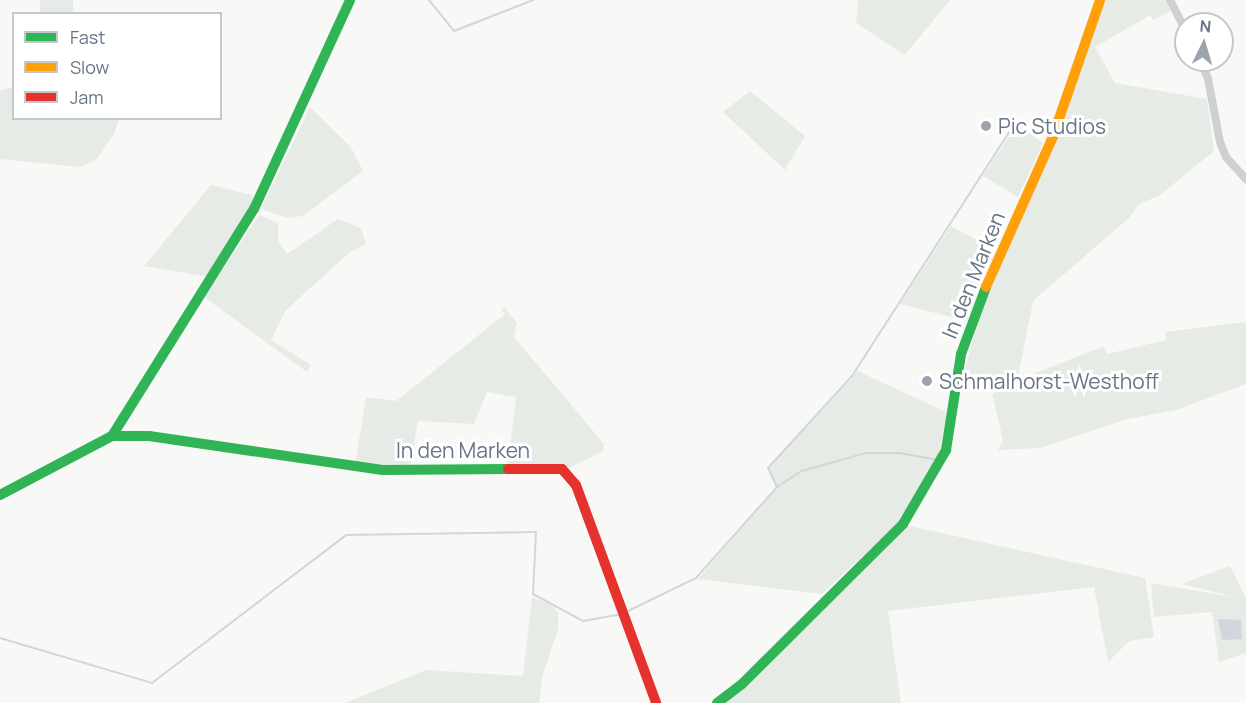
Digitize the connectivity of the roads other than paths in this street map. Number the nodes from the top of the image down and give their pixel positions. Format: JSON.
{"nodes":[{"id":1,"x":350,"y":0,"type":"edge"},
{"id":2,"x":1100,"y":0,"type":"edge"},
{"id":3,"x":1205,"y":72,"type":"edge"},
{"id":4,"x":1246,"y":179,"type":"edge"},
{"id":5,"x":112,"y":436,"type":"junction"},
{"id":6,"x":0,"y":495,"type":"edge"},
{"id":7,"x":656,"y":703,"type":"edge"},
{"id":8,"x":717,"y":703,"type":"edge"}],
"edges":[{"from":1,"to":5,"type":"street"},
{"from":2,"to":8,"type":"street","name":"In den Marken"},
{"from":3,"to":4,"type":"street"},
{"from":5,"to":6,"type":"street","name":"In den Marken"},
{"from":5,"to":7,"type":"street","name":"In den Marken"}]}
